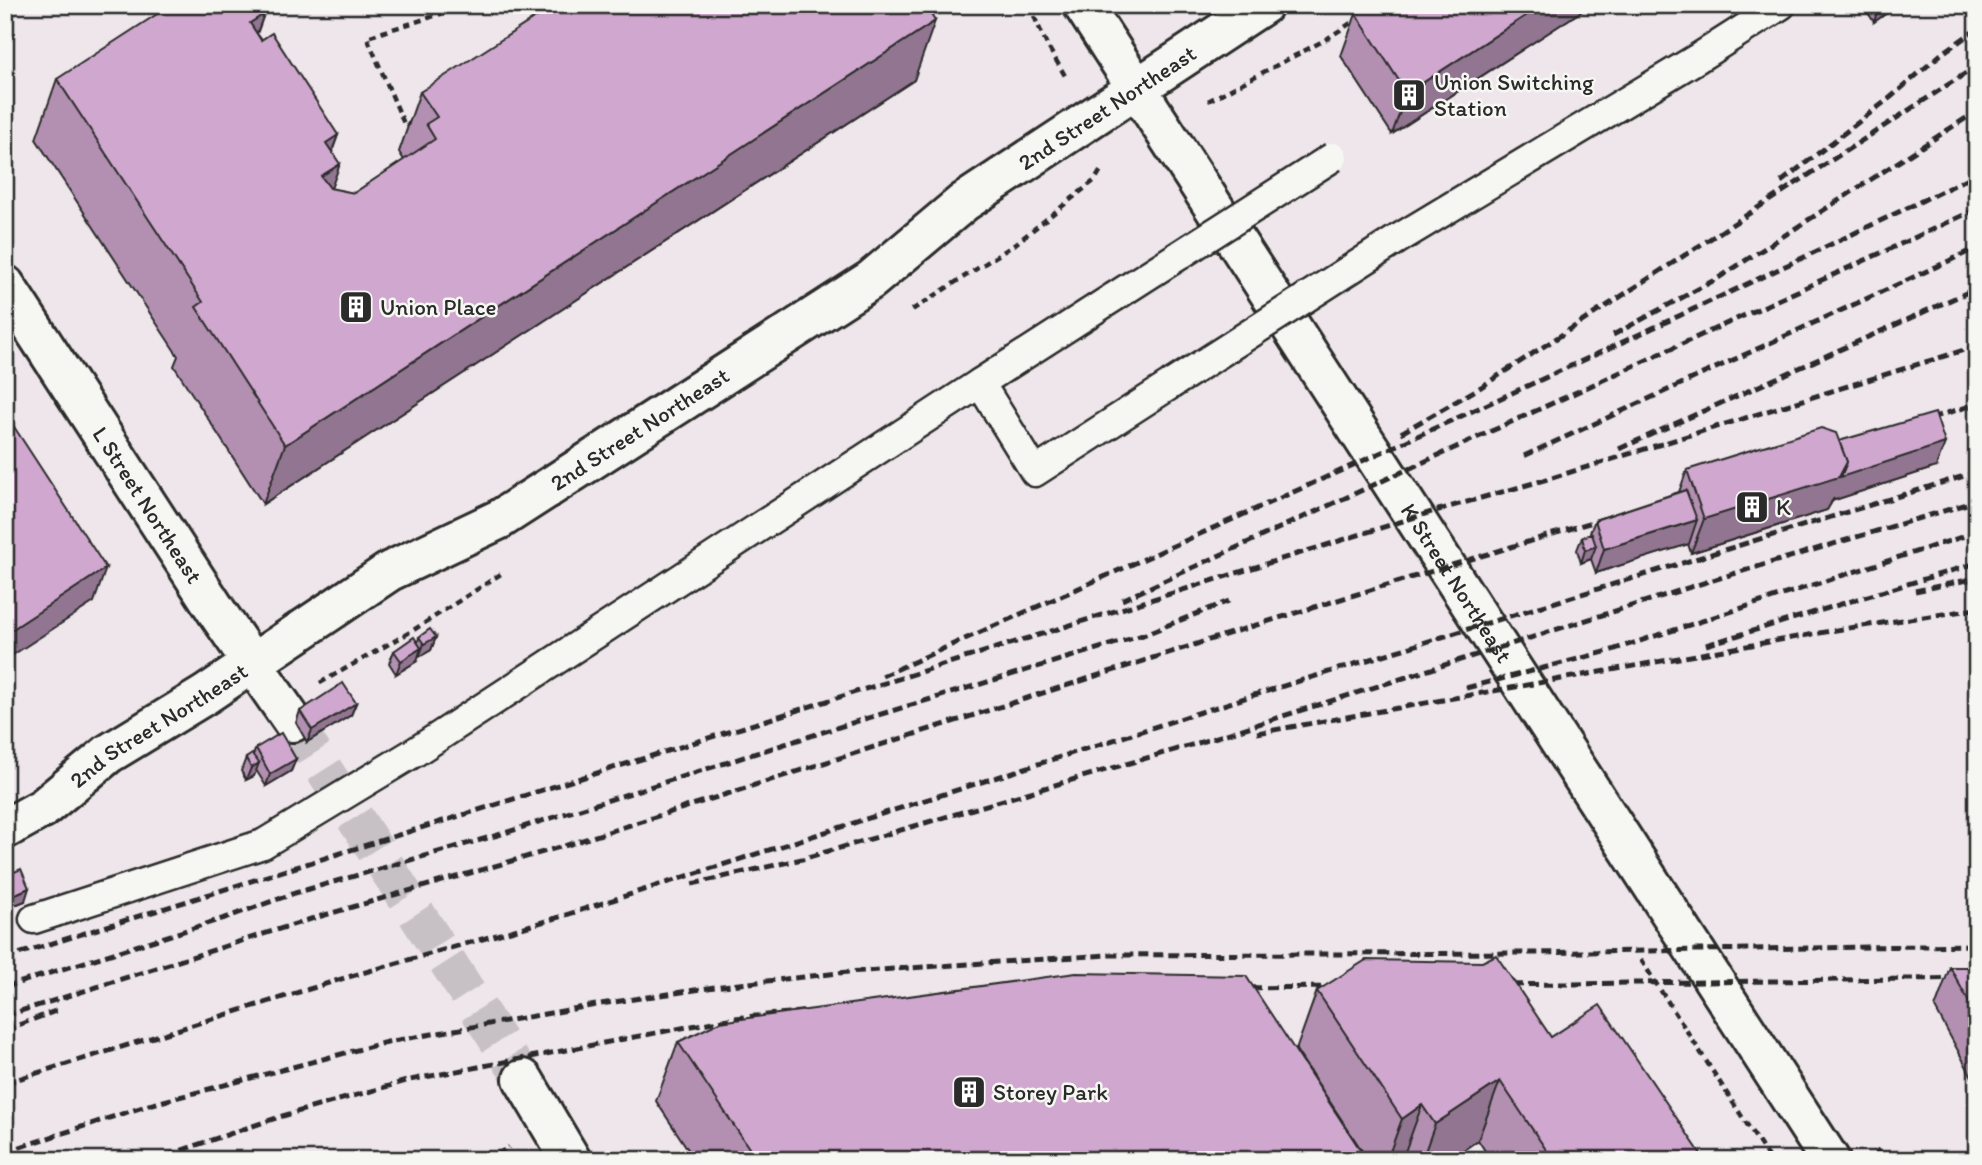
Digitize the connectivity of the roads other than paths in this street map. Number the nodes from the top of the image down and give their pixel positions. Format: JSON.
{"nodes":[{"id":1,"x":1083,"y":5,"type":"edge"},
{"id":2,"x":1263,"y":5,"type":"edge"},
{"id":3,"x":1781,"y":5,"type":"edge"},
{"id":4,"x":1137,"y":89,"type":"junction"},
{"id":5,"x":1334,"y":157,"type":"dead end"},
{"id":6,"x":5,"y":285,"type":"edge"},
{"id":7,"x":980,"y":383,"type":"junction"},
{"id":8,"x":253,"y":663,"type":"junction"},
{"id":9,"x":293,"y":722,"type":"tunnel mouth"},
{"id":10,"x":5,"y":829,"type":"edge"},
{"id":11,"x":34,"y":919,"type":"dead end"},
{"id":12,"x":523,"y":1079,"type":"tunnel mouth"},
{"id":13,"x":571,"y":1160,"type":"edge"},
{"id":14,"x":1830,"y":1160,"type":"edge"}],
"edges":[{"from":1,"to":4,"type":"street","name":"K Street Northeast"},
{"from":2,"to":4,"type":"street","name":"2nd Street Northeast"},
{"from":3,"to":7,"type":"lane","bridge":true},
{"from":4,"to":8,"type":"street","name":"2nd Street Northeast"},
{"from":4,"to":14,"type":"street","name":"K Street Northeast"},
{"from":5,"to":7,"type":"lane","bridge":true},
{"from":6,"to":8,"type":"street","name":"L Street Northeast"},
{"from":7,"to":11,"type":"lane","bridge":true},
{"from":8,"to":9,"type":"street","name":"L Street Northeast"},
{"from":8,"to":10,"type":"street","name":"2nd Street Northeast"},
{"from":12,"to":13,"type":"street"}]}
